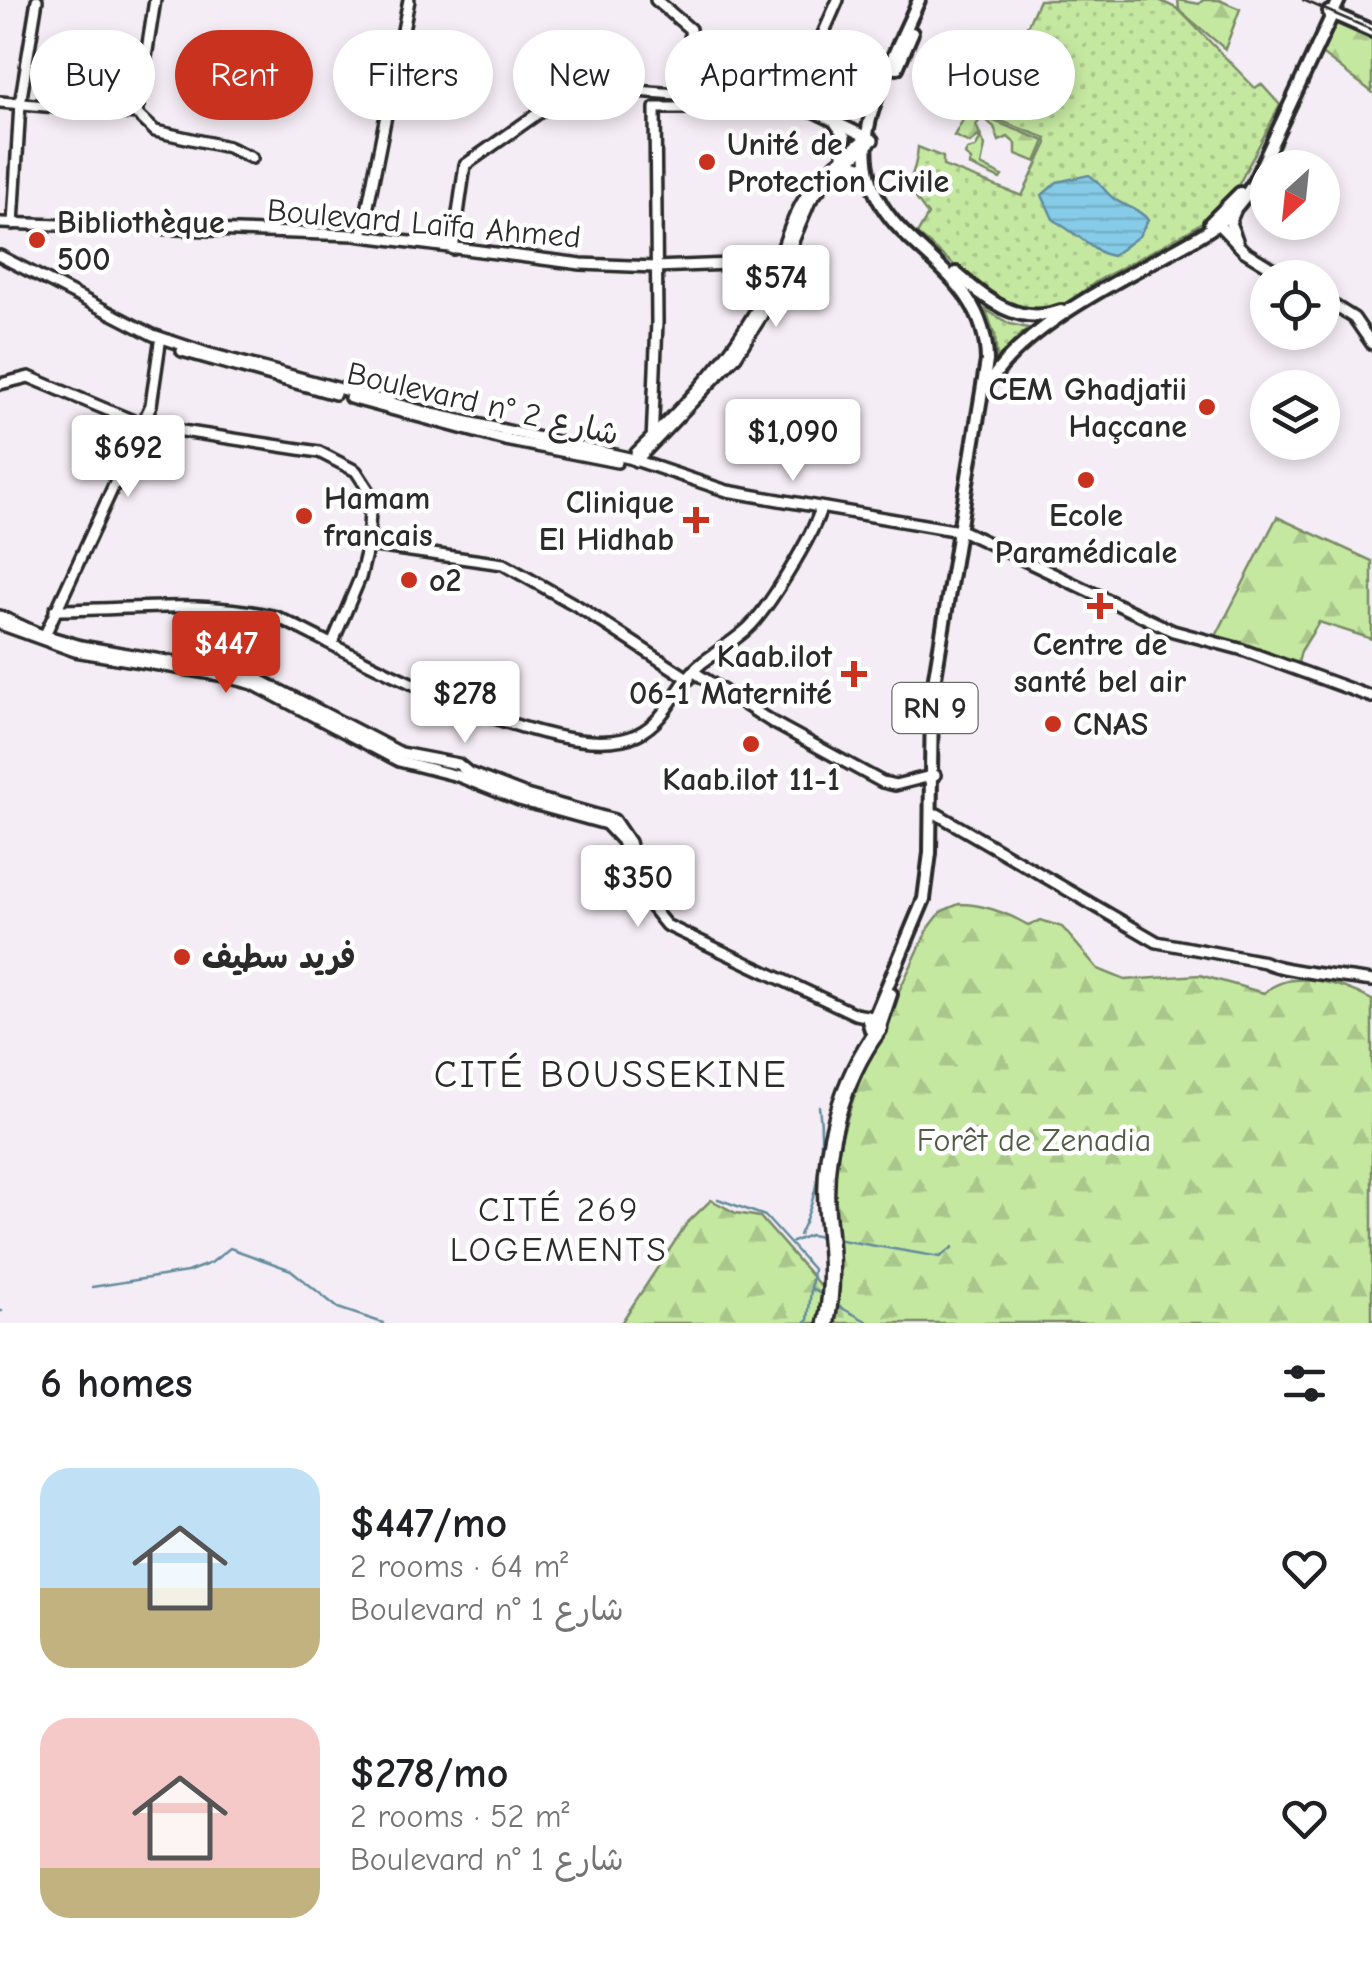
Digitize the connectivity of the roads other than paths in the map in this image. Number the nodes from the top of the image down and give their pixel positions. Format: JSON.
{"nodes":[{"id":1,"x":37,"y":0,"type":"edge"},
{"id":2,"x":155,"y":0,"type":"edge"},
{"id":3,"x":410,"y":0,"type":"edge"},
{"id":4,"x":656,"y":0,"type":"edge"},
{"id":5,"x":838,"y":0,"type":"edge"},
{"id":6,"x":922,"y":0,"type":"edge"},
{"id":7,"x":1333,"y":6,"type":"edge"},
{"id":8,"x":1372,"y":28,"type":"edge"},
{"id":9,"x":150,"y":30,"type":"edge"},
{"id":10,"x":690,"y":30,"type":"edge"},
{"id":11,"x":825,"y":30,"type":"edge"},
{"id":12,"x":665,"y":94,"type":"edge"},
{"id":13,"x":0,"y":102,"type":"edge"},
{"id":14,"x":20,"y":104,"type":"junction"},
{"id":15,"x":30,"y":105,"type":"edge"},
{"id":16,"x":665,"y":108,"type":"edge"},
{"id":17,"x":144,"y":120,"type":"edge"},
{"id":18,"x":831,"y":120,"type":"edge"},
{"id":19,"x":833,"y":120,"type":"edge"},
{"id":20,"x":835,"y":120,"type":"edge"},
{"id":21,"x":869,"y":137,"type":"junction"},
{"id":22,"x":252,"y":158,"type":"dead end"},
{"id":23,"x":841,"y":162,"type":"junction"},
{"id":24,"x":868,"y":169,"type":"junction"},
{"id":25,"x":1235,"y":211,"type":"junction"},
{"id":26,"x":0,"y":223,"type":"edge"},
{"id":27,"x":13,"y":224,"type":"junction"},
{"id":28,"x":1214,"y":225,"type":"junction"},
{"id":29,"x":362,"y":236,"type":"junction"},
{"id":30,"x":454,"y":249,"type":"junction"},
{"id":31,"x":1244,"y":251,"type":"junction"},
{"id":32,"x":0,"y":258,"type":"edge"},
{"id":33,"x":1259,"y":260,"type":"edge"},
{"id":34,"x":781,"y":261,"type":"junction"},
{"id":35,"x":655,"y":267,"type":"junction"},
{"id":36,"x":961,"y":282,"type":"junction"},
{"id":37,"x":975,"y":294,"type":"junction"},
{"id":38,"x":1340,"y":309,"type":"edge"},
{"id":39,"x":1061,"y":315,"type":"junction"},
{"id":40,"x":1043,"y":323,"type":"junction"},
{"id":41,"x":160,"y":342,"type":"junction"},
{"id":42,"x":1372,"y":344,"type":"edge"},
{"id":43,"x":987,"y":382,"type":"junction"},
{"id":44,"x":0,"y":384,"type":"edge"},
{"id":45,"x":142,"y":425,"type":"junction"},
{"id":46,"x":654,"y":434,"type":"junction"},
{"id":47,"x":639,"y":458,"type":"junction"},
{"id":48,"x":821,"y":511,"type":"junction"},
{"id":49,"x":964,"y":534,"type":"junction"},
{"id":50,"x":368,"y":546,"type":"junction"},
{"id":51,"x":55,"y":610,"type":"junction"},
{"id":52,"x":0,"y":616,"type":"edge"},
{"id":53,"x":0,"y":624,"type":"edge"},
{"id":54,"x":43,"y":638,"type":"junction"},
{"id":55,"x":332,"y":644,"type":"junction"},
{"id":56,"x":691,"y":676,"type":"junction"},
{"id":57,"x":1372,"y":697,"type":"edge"},
{"id":58,"x":932,"y":775,"type":"junction"},
{"id":59,"x":937,"y":814,"type":"junction"},
{"id":60,"x":1372,"y":980,"type":"edge"},
{"id":61,"x":874,"y":1023,"type":"junction"},
{"id":62,"x":823,"y":1323,"type":"edge"}],
"edges":[{"from":1,"to":14,"type":"street"},
{"from":2,"to":9,"type":"street"},
{"from":3,"to":29,"type":"street"},
{"from":4,"to":10,"type":"street"},
{"from":5,"to":11,"type":"street"},
{"from":6,"to":21,"type":"main road"},
{"from":7,"to":8,"type":"main road"},
{"from":7,"to":25,"type":"main road"},
{"from":7,"to":28,"type":"main road"},
{"from":12,"to":30,"type":"street"},
{"from":13,"to":14,"type":"street"},
{"from":14,"to":15,"type":"street"},
{"from":14,"to":27,"type":"street"},
{"from":16,"to":35,"type":"street"},
{"from":17,"to":22,"type":"street"},
{"from":18,"to":23,"type":"street"},
{"from":19,"to":21,"type":"street"},
{"from":20,"to":21,"type":"street"},
{"from":21,"to":23,"type":"street"},
{"from":21,"to":24,"type":"main road"},
{"from":21,"to":36,"type":"main road"},
{"from":23,"to":24,"type":"main road"},
{"from":23,"to":34,"type":"street"},
{"from":24,"to":36,"type":"main road"},
{"from":25,"to":28,"type":"main road"},
{"from":25,"to":31,"type":"street"},
{"from":26,"to":27,"type":"street","name":"Boulevard Laïfa Ahmed"},
{"from":27,"to":29,"type":"street","name":"Boulevard Laïfa Ahmed"},
{"from":28,"to":31,"type":"street"},
{"from":28,"to":39,"type":"main road"},
{"from":29,"to":30,"type":"street","name":"Boulevard Laïfa Ahmed"},
{"from":30,"to":35,"type":"street","name":"Boulevard Laïfa Ahmed"},
{"from":31,"to":33,"type":"street"},
{"from":32,"to":41,"type":"street","name":"Boulevard n° شارع 2"},
{"from":32,"to":47,"type":"street","name":"Boulevard n° شارع 2"},
{"from":34,"to":35,"type":"street","name":"Boulevard Laïfa Ahmed"},
{"from":34,"to":46,"type":"street"},
{"from":34,"to":47,"type":"street"},
{"from":35,"to":46,"type":"street"},
{"from":36,"to":37,"type":"main road"},
{"from":36,"to":39,"type":"main road"},
{"from":36,"to":43,"type":"main road"},
{"from":37,"to":40,"type":"main road"},
{"from":37,"to":43,"type":"main road"},
{"from":38,"to":42,"type":"street"},
{"from":39,"to":40,"type":"main road"},
{"from":39,"to":43,"type":"main road"},
{"from":40,"to":43,"type":"main road"},
{"from":41,"to":45,"type":"street"},
{"from":41,"to":47,"type":"street","name":"Boulevard n° شارع 2"},
{"from":43,"to":49,"type":"main road"},
{"from":44,"to":45,"type":"street"},
{"from":45,"to":50,"type":"street"},
{"from":45,"to":51,"type":"street"},
{"from":46,"to":47,"type":"street"},
{"from":46,"to":47,"type":"street"},
{"from":47,"to":48,"type":"street","name":"Boulevard n° شارع 2"},
{"from":48,"to":49,"type":"street","name":"Boulevard n° شارع 2"},
{"from":48,"to":56,"type":"street"},
{"from":49,"to":57,"type":"street","name":"Boulevard n° شارع 2"},
{"from":49,"to":58,"type":"main road"},
{"from":50,"to":55,"type":"street"},
{"from":50,"to":56,"type":"street"},
{"from":51,"to":54,"type":"street"},
{"from":51,"to":55,"type":"street"},
{"from":52,"to":54,"type":"street"},
{"from":53,"to":54,"type":"street"},
{"from":54,"to":61,"type":"street"},
{"from":55,"to":56,"type":"street"},
{"from":56,"to":58,"type":"street"},
{"from":58,"to":59,"type":"main road","number":"RN 9"},
{"from":58,"to":61,"type":"main road"},
{"from":59,"to":60,"type":"street"},
{"from":59,"to":61,"type":"main road","number":"RN 9"},
{"from":61,"to":62,"type":"highway","number":"RN 9"}]}
